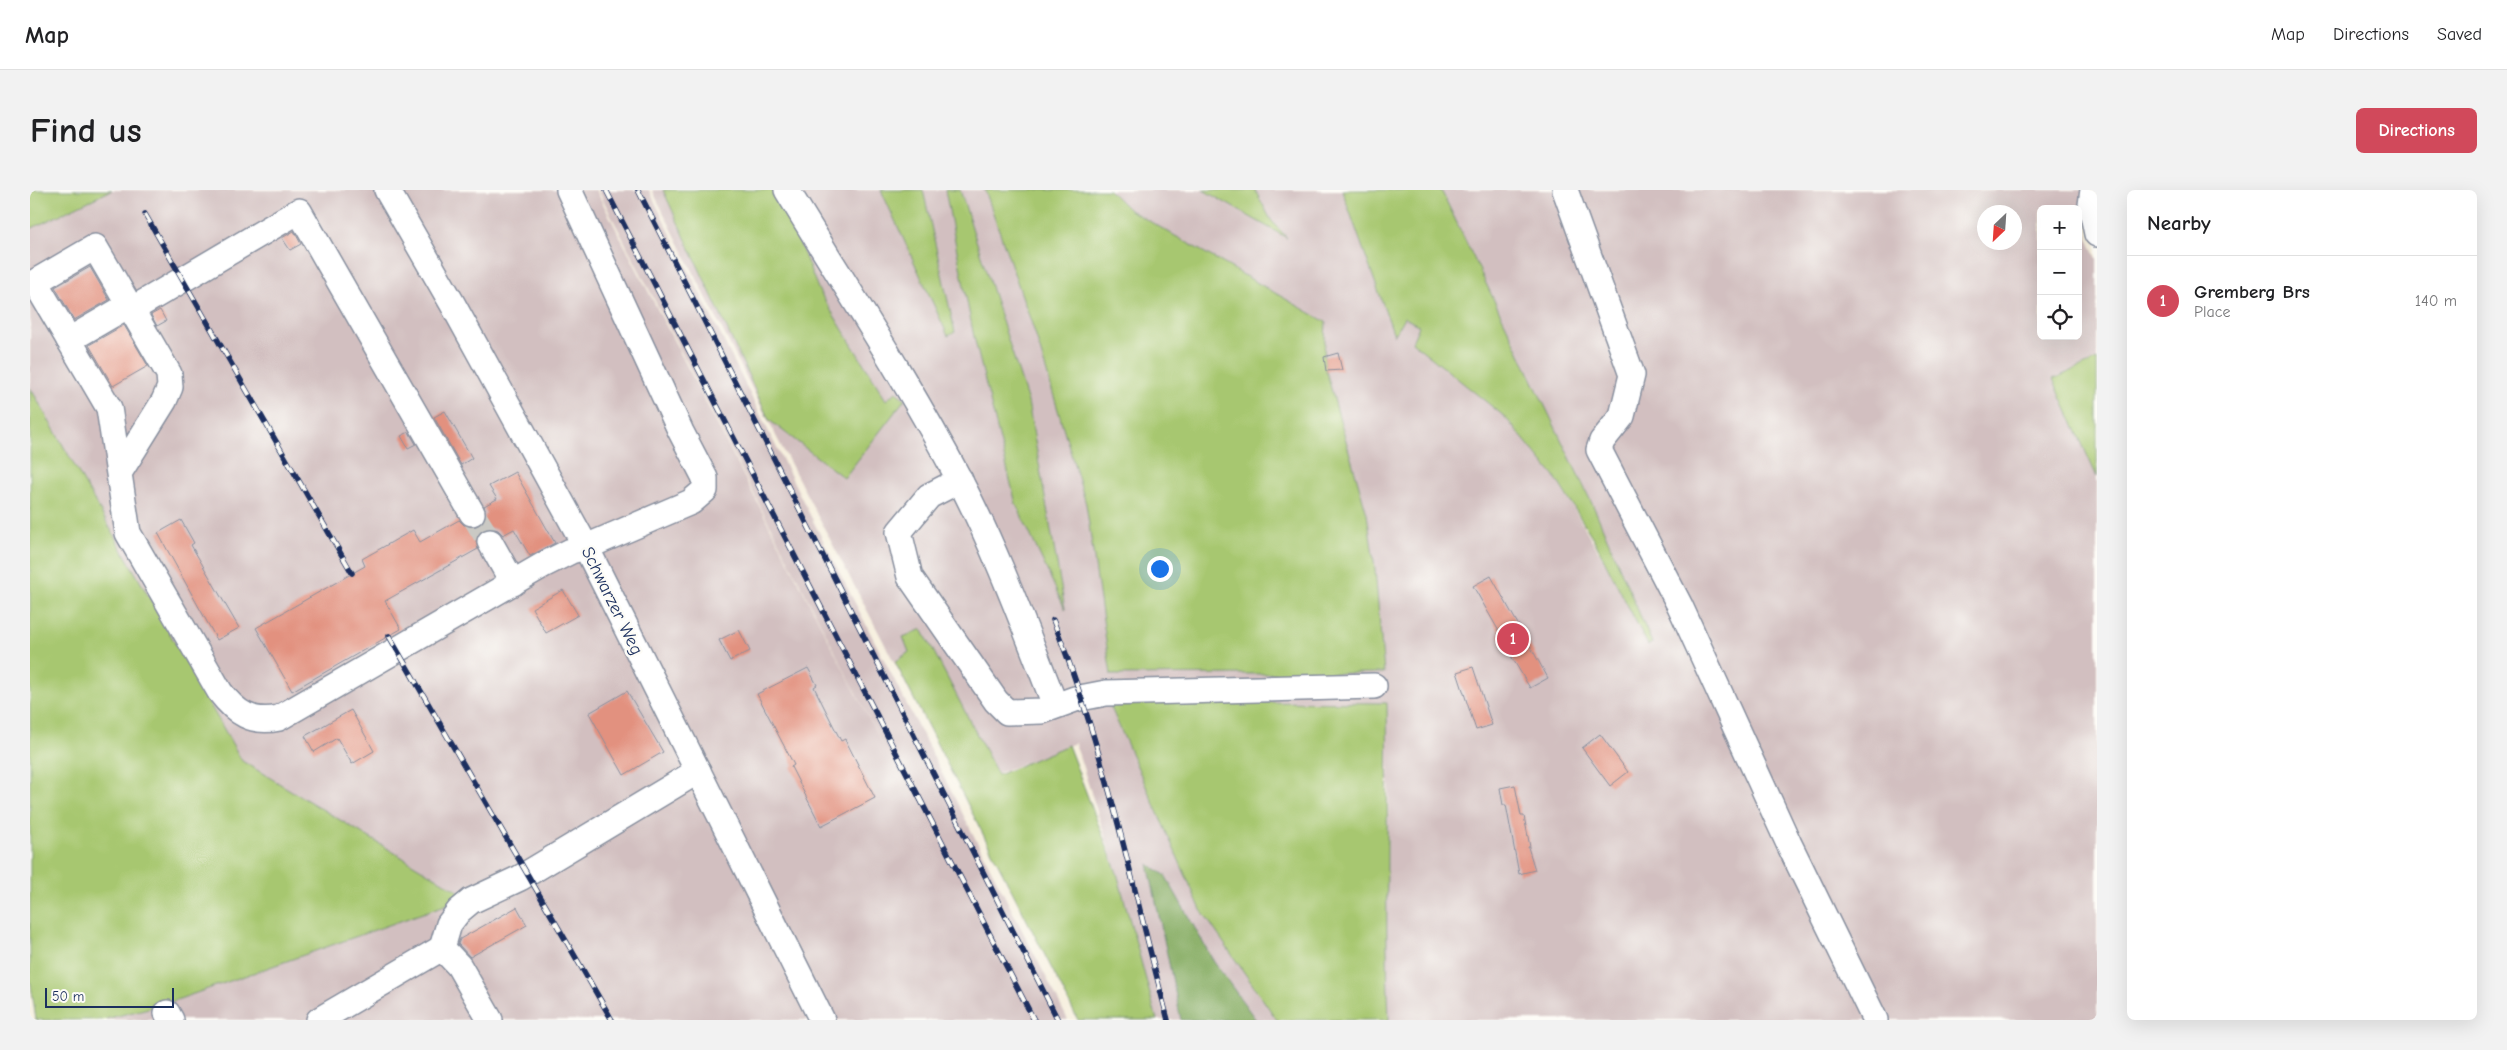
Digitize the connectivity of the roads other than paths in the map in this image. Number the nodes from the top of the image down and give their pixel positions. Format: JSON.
{"nodes":[{"id":1,"x":387,"y":190,"type":"edge"},
{"id":2,"x":570,"y":190,"type":"edge"},
{"id":3,"x":787,"y":190,"type":"edge"},
{"id":4,"x":1565,"y":190,"type":"edge"},
{"id":5,"x":2093,"y":190,"type":"edge"},
{"id":6,"x":2097,"y":234,"type":"edge"},
{"id":7,"x":130,"y":308,"type":"junction"},
{"id":8,"x":69,"y":340,"type":"junction"},
{"id":9,"x":119,"y":472,"type":"junction"},
{"id":10,"x":960,"y":480,"type":"junction"},
{"id":11,"x":472,"y":513,"type":"tunnel mouth"},
{"id":12,"x":490,"y":542,"type":"tunnel mouth"},
{"id":13,"x":586,"y":547,"type":"junction"},
{"id":14,"x":513,"y":583,"type":"junction"},
{"id":15,"x":1374,"y":686,"type":"dead end"},
{"id":16,"x":1055,"y":705,"type":"junction"},
{"id":17,"x":698,"y":771,"type":"junction"},
{"id":18,"x":442,"y":948,"type":"junction"},
{"id":19,"x":319,"y":1020,"type":"edge"},
{"id":20,"x":490,"y":1020,"type":"edge"},
{"id":21,"x":822,"y":1020,"type":"edge"},
{"id":22,"x":1875,"y":1020,"type":"edge"}],
"edges":[{"from":1,"to":13,"type":"lane","name":"Schwarzer Weg"},
{"from":2,"to":13,"type":"lane"},
{"from":3,"to":10,"type":"lane"},
{"from":4,"to":22,"type":"lane"},
{"from":5,"to":6,"type":"lane"},
{"from":7,"to":8,"type":"lane"},
{"from":7,"to":8,"type":"lane"},
{"from":7,"to":9,"type":"lane"},
{"from":7,"to":11,"type":"lane"},
{"from":8,"to":9,"type":"lane"},
{"from":9,"to":14,"type":"lane"},
{"from":10,"to":16,"type":"lane"},
{"from":10,"to":16,"type":"lane"},
{"from":12,"to":14,"type":"lane"},
{"from":13,"to":14,"type":"lane"},
{"from":13,"to":17,"type":"lane","name":"Schwarzer Weg"},
{"from":15,"to":16,"type":"lane"},
{"from":17,"to":18,"type":"lane"},
{"from":17,"to":21,"type":"lane","name":"Schwarzer Weg"},
{"from":18,"to":19,"type":"lane"},
{"from":18,"to":20,"type":"lane"}]}
